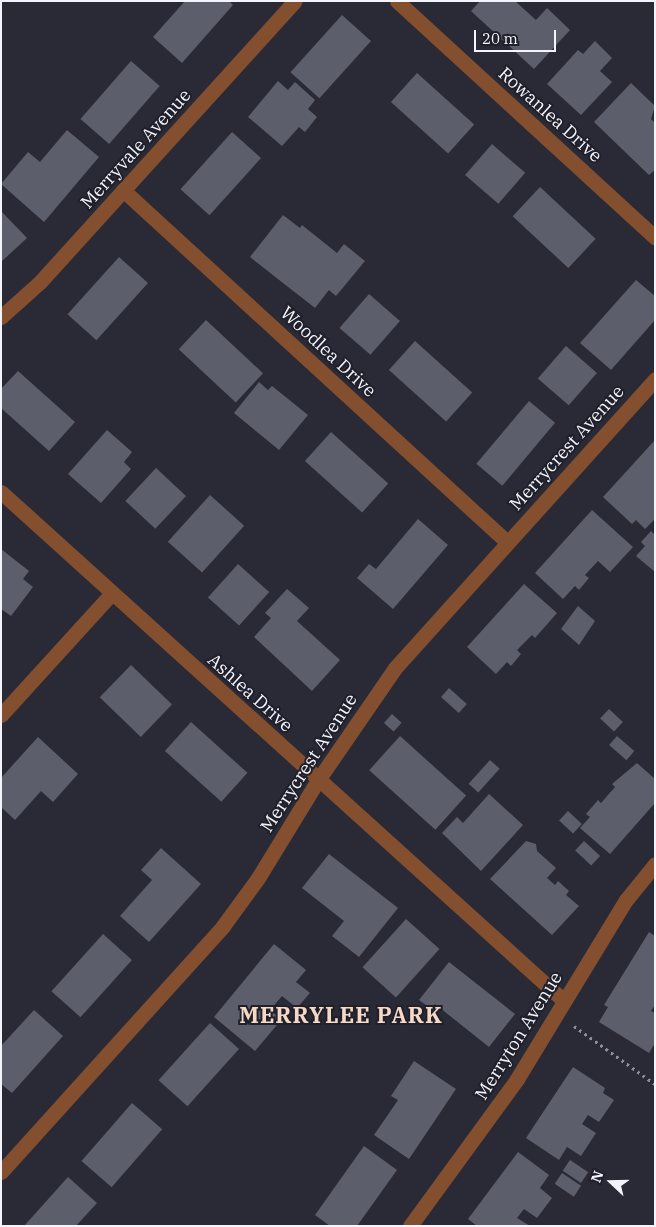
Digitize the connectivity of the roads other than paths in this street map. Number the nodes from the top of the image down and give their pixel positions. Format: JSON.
{"nodes":[{"id":1,"x":295,"y":1,"type":"edge"},
{"id":2,"x":397,"y":1,"type":"edge"},
{"id":3,"x":123,"y":190,"type":"junction"},
{"id":4,"x":655,"y":237,"type":"edge"},
{"id":5,"x":1,"y":317,"type":"edge"},
{"id":6,"x":655,"y":379,"type":"edge"},
{"id":7,"x":1,"y":492,"type":"edge"},
{"id":8,"x":507,"y":542,"type":"junction"},
{"id":9,"x":112,"y":593,"type":"junction"},
{"id":10,"x":1,"y":715,"type":"edge"},
{"id":11,"x":318,"y":780,"type":"junction"},
{"id":12,"x":655,"y":864,"type":"edge"},
{"id":13,"x":563,"y":1000,"type":"junction"},
{"id":14,"x":1,"y":1172,"type":"edge"},
{"id":15,"x":410,"y":1226,"type":"edge"}],
"edges":[{"from":1,"to":3,"type":"street","name":"Merryvale Avenue"},
{"from":2,"to":4,"type":"street","name":"Rowanlea Drive"},
{"from":3,"to":5,"type":"street","name":"Merryvale Avenue"},
{"from":3,"to":8,"type":"street","name":"Woodlea Drive"},
{"from":6,"to":8,"type":"street","name":"Merrycrest Avenue"},
{"from":7,"to":9,"type":"street","name":"Ashlea Drive"},
{"from":8,"to":11,"type":"street","name":"Merrycrest Avenue"},
{"from":9,"to":10,"type":"street"},
{"from":9,"to":11,"type":"street","name":"Ashlea Drive"},
{"from":11,"to":13,"type":"street","name":"Ashlea Drive"},
{"from":11,"to":14,"type":"street","name":"Merrycrest Avenue"},
{"from":12,"to":13,"type":"street","name":"Merryton Avenue"},
{"from":13,"to":15,"type":"street","name":"Merryton Avenue"}]}
